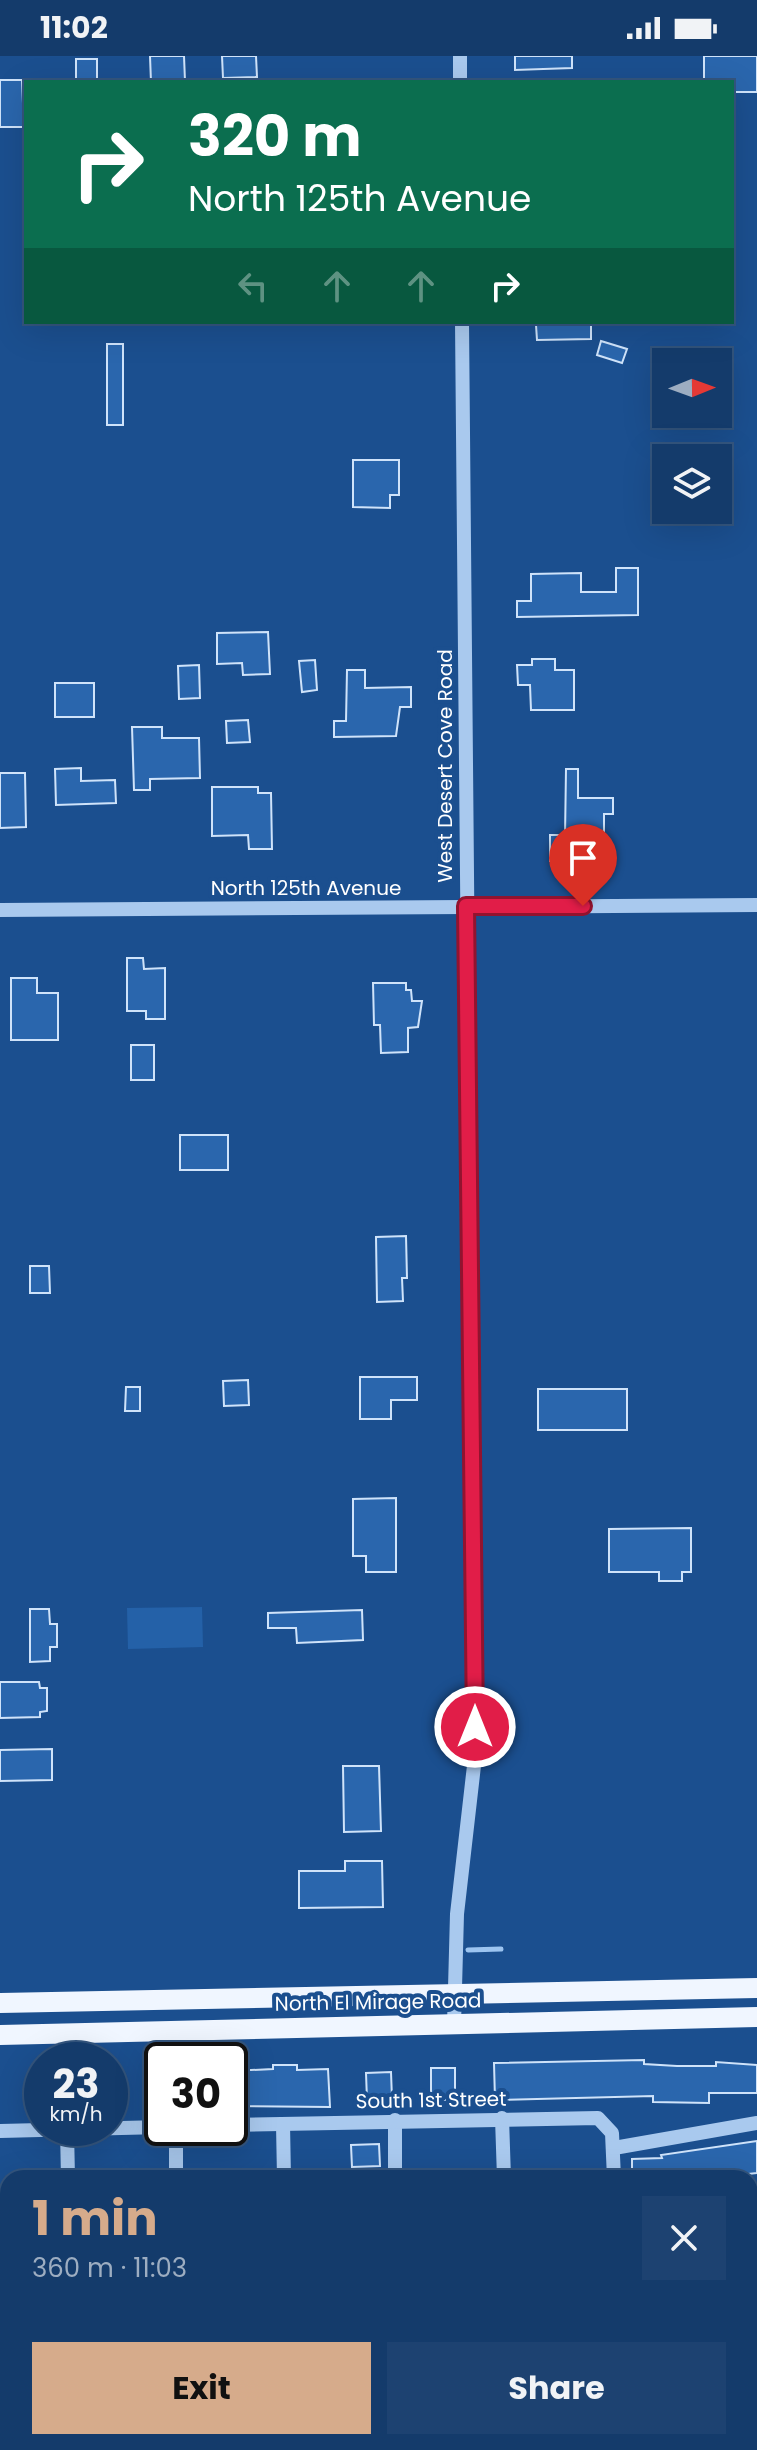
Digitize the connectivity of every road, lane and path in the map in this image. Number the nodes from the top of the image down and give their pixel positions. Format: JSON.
{"nodes":[{"id":1,"x":460,"y":56,"type":"edge"},
{"id":2,"x":460,"y":80,"type":"edge"},
{"id":3,"x":462,"y":324,"type":"edge"},
{"id":4,"x":757,"y":905,"type":"edge"},
{"id":5,"x":466,"y":906,"type":"junction"},
{"id":6,"x":0,"y":910,"type":"edge"},
{"id":7,"x":757,"y":1988,"type":"edge"},
{"id":8,"x":454,"y":1995,"type":"junction"},
{"id":9,"x":0,"y":2003,"type":"edge"},
{"id":10,"x":757,"y":2017,"type":"edge"},
{"id":11,"x":454,"y":2025,"type":"junction"},
{"id":12,"x":0,"y":2035,"type":"edge"},
{"id":13,"x":502,"y":2118,"type":"junction"},
{"id":14,"x":395,"y":2120,"type":"junction"},
{"id":15,"x":757,"y":2123,"type":"edge"},
{"id":16,"x":283,"y":2124,"type":"junction"},
{"id":17,"x":248,"y":2125,"type":"edge"},
{"id":18,"x":0,"y":2131,"type":"edge"},
{"id":19,"x":24,"y":2131,"type":"edge"},
{"id":20,"x":67,"y":2146,"type":"edge"},
{"id":21,"x":176,"y":2146,"type":"edge"},
{"id":22,"x":614,"y":2148,"type":"junction"},
{"id":23,"x":68,"y":2170,"type":"edge"},
{"id":24,"x":176,"y":2170,"type":"edge"},
{"id":25,"x":284,"y":2170,"type":"edge"},
{"id":26,"x":395,"y":2170,"type":"edge"},
{"id":27,"x":504,"y":2170,"type":"edge"},
{"id":28,"x":614,"y":2170,"type":"edge"}],
"edges":[{"from":1,"to":2,"type":"street"},
{"from":3,"to":5,"type":"street","name":"West Desert Cove Road"},
{"from":4,"to":5,"type":"street","name":"North 125th Avenue"},
{"from":5,"to":6,"type":"street","name":"North 125th Avenue"},
{"from":5,"to":8,"type":"street","name":"West Desert Cove Road"},
{"from":7,"to":8,"type":"main road","name":"North El Mirage Road"},
{"from":8,"to":9,"type":"main road","name":"North El Mirage Road"},
{"from":8,"to":11,"type":"street","name":"West Desert Cove Road"},
{"from":10,"to":11,"type":"main road","name":"North El Mirage Road"},
{"from":11,"to":12,"type":"main road","name":"North El Mirage Road"},
{"from":13,"to":14,"type":"street","name":"South 1st Street"},
{"from":13,"to":22,"type":"street","name":"South 1st Street"},
{"from":13,"to":27,"type":"street"},
{"from":14,"to":16,"type":"street","name":"South 1st Street"},
{"from":14,"to":26,"type":"street"},
{"from":15,"to":22,"type":"street"},
{"from":16,"to":17,"type":"street","name":"South 1st Street"},
{"from":16,"to":25,"type":"street"},
{"from":18,"to":19,"type":"street"},
{"from":20,"to":23,"type":"street"},
{"from":21,"to":24,"type":"street"},
{"from":22,"to":28,"type":"street"}]}
